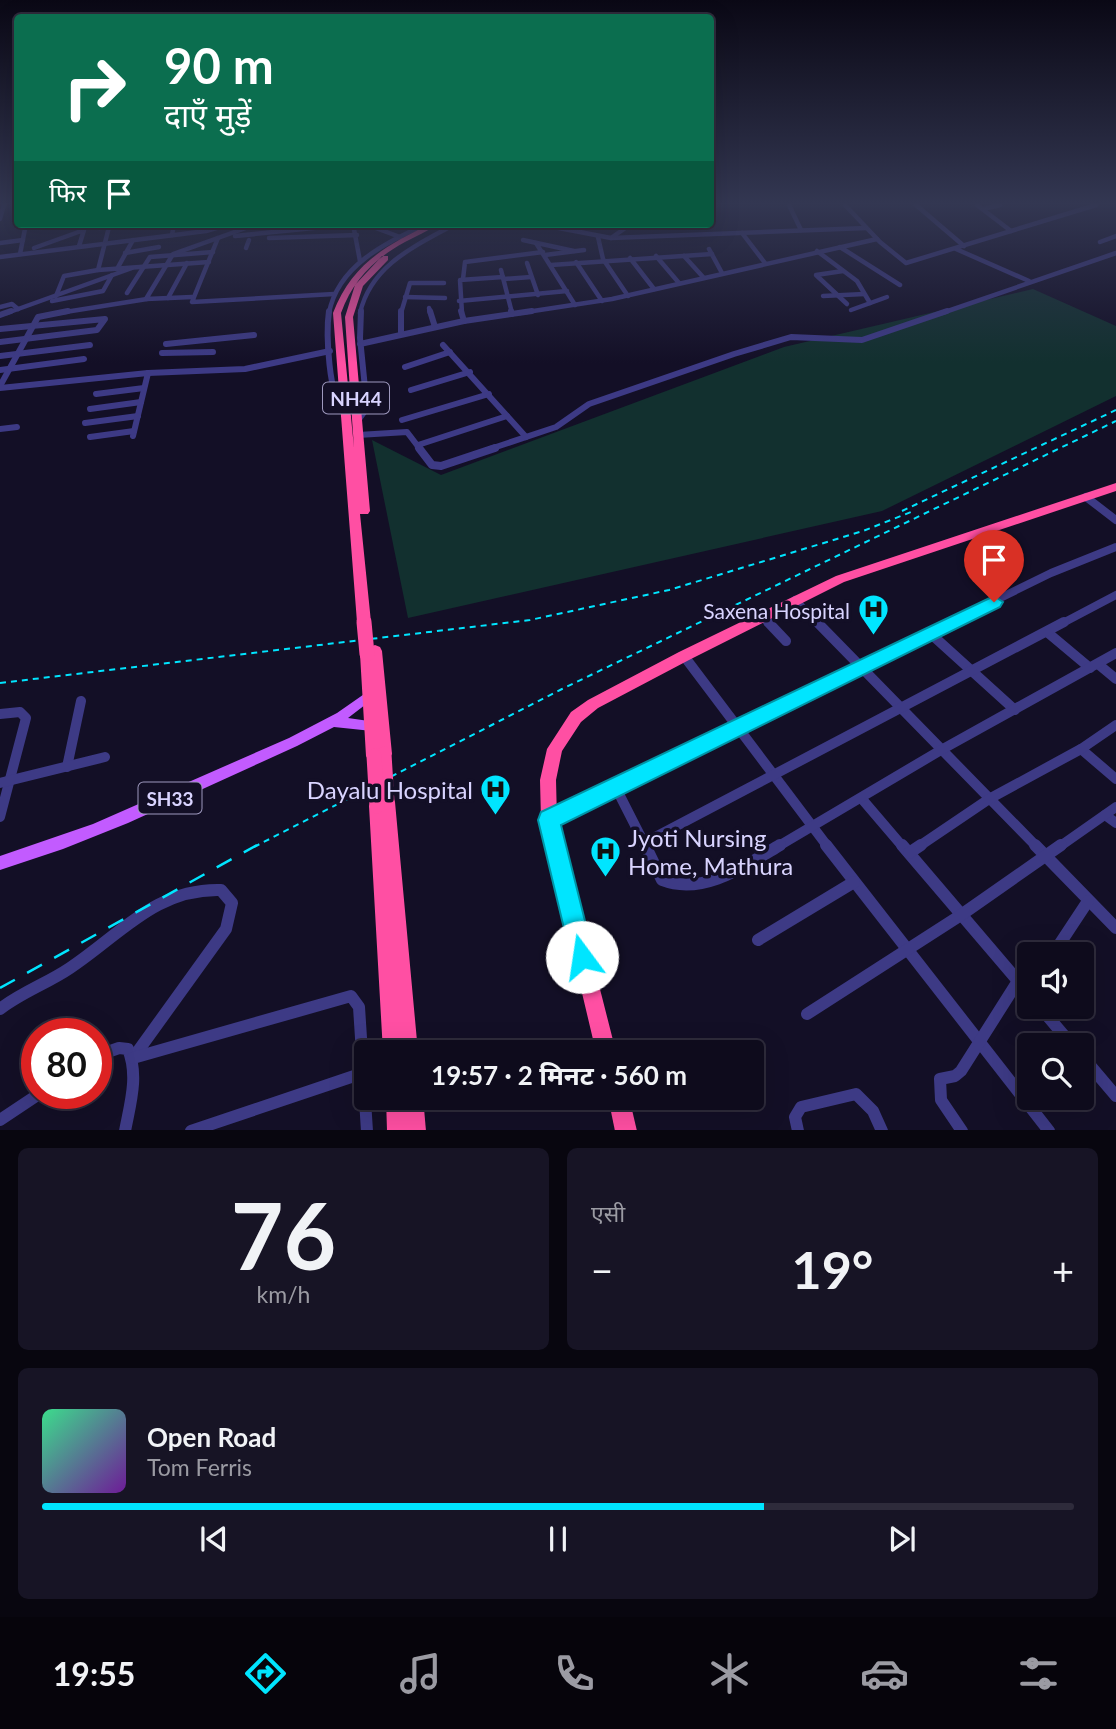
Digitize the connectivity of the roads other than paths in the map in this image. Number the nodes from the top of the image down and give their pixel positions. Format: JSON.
{"nodes":[{"id":1,"x":101,"y":258,"type":"edge"},
{"id":2,"x":123,"y":258,"type":"edge"},
{"id":3,"x":149,"y":258,"type":"edge"},
{"id":4,"x":170,"y":258,"type":"edge"},
{"id":5,"x":211,"y":258,"type":"edge"},
{"id":6,"x":360,"y":258,"type":"edge"},
{"id":7,"x":365,"y":258,"type":"edge"},
{"id":8,"x":374,"y":258,"type":"edge"},
{"id":9,"x":386,"y":258,"type":"edge"},
{"id":10,"x":394,"y":258,"type":"edge"},
{"id":11,"x":507,"y":258,"type":"edge"},
{"id":12,"x":546,"y":258,"type":"edge"},
{"id":13,"x":630,"y":258,"type":"junction"},
{"id":14,"x":633,"y":258,"type":"edge"},
{"id":15,"x":657,"y":258,"type":"edge"},
{"id":16,"x":686,"y":258,"type":"edge"},
{"id":17,"x":713,"y":258,"type":"edge"},
{"id":18,"x":761,"y":258,"type":"edge"},
{"id":19,"x":788,"y":258,"type":"edge"},
{"id":20,"x":826,"y":258,"type":"edge"},
{"id":21,"x":857,"y":258,"type":"edge"},
{"id":22,"x":898,"y":258,"type":"edge"},
{"id":23,"x":920,"y":258,"type":"edge"},
{"id":24,"x":976,"y":258,"type":"edge"},
{"id":25,"x":1101,"y":258,"type":"edge"},
{"id":26,"x":603,"y":259,"type":"junction"},
{"id":27,"x":360,"y":261,"type":"junction"},
{"id":28,"x":209,"y":262,"type":"junction"},
{"id":29,"x":576,"y":262,"type":"junction"},
{"id":30,"x":527,"y":263,"type":"dead end"},
{"id":31,"x":765,"y":263,"type":"junction"},
{"id":32,"x":187,"y":264,"type":"junction"},
{"id":33,"x":164,"y":265,"type":"junction"},
{"id":34,"x":551,"y":265,"type":"junction"},
{"id":35,"x":142,"y":267,"type":"junction"},
{"id":36,"x":132,"y":268,"type":"junction"},
{"id":37,"x":117,"y":269,"type":"junction"},
{"id":38,"x":98,"y":270,"type":"junction"},
{"id":39,"x":843,"y":271,"type":"junction"},
{"id":40,"x":722,"y":273,"type":"junction"},
{"id":41,"x":112,"y":275,"type":"junction"},
{"id":42,"x":503,"y":275,"type":"junction"},
{"id":43,"x":531,"y":277,"type":"junction"},
{"id":44,"x":703,"y":277,"type":"junction"},
{"id":45,"x":463,"y":279,"type":"junction"},
{"id":46,"x":1029,"y":281,"type":"junction"},
{"id":47,"x":444,"y":283,"type":"dead end"},
{"id":48,"x":679,"y":283,"type":"junction"},
{"id":49,"x":900,"y":285,"type":"dead end"},
{"id":50,"x":654,"y":289,"type":"junction"},
{"id":51,"x":567,"y":291,"type":"junction"},
{"id":52,"x":127,"y":293,"type":"dead end"},
{"id":53,"x":334,"y":294,"type":"junction"},
{"id":54,"x":864,"y":294,"type":"junction"},
{"id":55,"x":538,"y":295,"type":"junction"},
{"id":56,"x":839,"y":295,"type":"junction"},
{"id":57,"x":56,"y":296,"type":"junction"},
{"id":58,"x":628,"y":296,"type":"junction"},
{"id":59,"x":824,"y":296,"type":"dead end"},
{"id":60,"x":192,"y":297,"type":"junction"},
{"id":61,"x":405,"y":297,"type":"junction"},
{"id":62,"x":887,"y":297,"type":"dead end"},
{"id":63,"x":168,"y":298,"type":"junction"},
{"id":64,"x":445,"y":298,"type":"dead end"},
{"id":65,"x":508,"y":298,"type":"junction"},
{"id":66,"x":146,"y":299,"type":"junction"},
{"id":67,"x":459,"y":301,"type":"junction"},
{"id":68,"x":602,"y":301,"type":"junction"},
{"id":69,"x":870,"y":303,"type":"junction"},
{"id":70,"x":847,"y":304,"type":"dead end"},
{"id":71,"x":575,"y":305,"type":"junction"},
{"id":72,"x":28,"y":306,"type":"junction"},
{"id":73,"x":0,"y":307,"type":"edge"},
{"id":74,"x":429,"y":308,"type":"dead end"},
{"id":75,"x":18,"y":309,"type":"junction"},
{"id":76,"x":851,"y":310,"type":"dead end"},
{"id":77,"x":512,"y":314,"type":"junction"},
{"id":78,"x":0,"y":316,"type":"edge"},
{"id":79,"x":464,"y":321,"type":"junction"},
{"id":80,"x":33,"y":325,"type":"junction"},
{"id":81,"x":435,"y":327,"type":"junction"},
{"id":82,"x":0,"y":328,"type":"edge"},
{"id":83,"x":401,"y":334,"type":"junction"},
{"id":84,"x":25,"y":339,"type":"junction"},
{"id":85,"x":217,"y":339,"type":"junction"},
{"id":86,"x":0,"y":342,"type":"edge"},
{"id":87,"x":253,"y":343,"type":"dead end"},
{"id":88,"x":166,"y":344,"type":"dead end"},
{"id":89,"x":360,"y":344,"type":"junction"},
{"id":90,"x":90,"y":345,"type":"dead end"},
{"id":91,"x":443,"y":345,"type":"dead end"},
{"id":92,"x":330,"y":351,"type":"junction"},
{"id":93,"x":213,"y":352,"type":"junction"},
{"id":94,"x":450,"y":352,"type":"junction"},
{"id":95,"x":162,"y":353,"type":"dead end"},
{"id":96,"x":17,"y":354,"type":"junction"},
{"id":97,"x":0,"y":356,"type":"edge"},
{"id":98,"x":84,"y":359,"type":"dead end"},
{"id":99,"x":405,"y":367,"type":"dead end"},
{"id":100,"x":9,"y":369,"type":"junction"},
{"id":101,"x":0,"y":370,"type":"edge"},
{"id":102,"x":207,"y":370,"type":"junction"},
{"id":103,"x":470,"y":372,"type":"junction"},
{"id":104,"x":148,"y":373,"type":"junction"},
{"id":105,"x":0,"y":387,"type":"edge"},
{"id":106,"x":144,"y":388,"type":"junction"},
{"id":107,"x":411,"y":390,"type":"dead end"},
{"id":108,"x":96,"y":394,"type":"dead end"},
{"id":109,"x":489,"y":394,"type":"junction"},
{"id":110,"x":141,"y":402,"type":"junction"},
{"id":111,"x":90,"y":409,"type":"dead end"},
{"id":112,"x":345,"y":412,"type":"junction"},
{"id":113,"x":138,"y":416,"type":"junction"},
{"id":114,"x":508,"y":416,"type":"junction"},
{"id":115,"x":402,"y":421,"type":"dead end"},
{"id":116,"x":357,"y":422,"type":"junction"},
{"id":117,"x":85,"y":423,"type":"dead end"},
{"id":118,"x":17,"y":427,"type":"dead end"},
{"id":119,"x":0,"y":429,"type":"edge"},
{"id":120,"x":358,"y":435,"type":"junction"},
{"id":121,"x":90,"y":437,"type":"dead end"},
{"id":122,"x":526,"y":437,"type":"junction"},
{"id":123,"x":418,"y":445,"type":"junction"},
{"id":124,"x":1116,"y":487,"type":"edge"},
{"id":125,"x":1086,"y":497,"type":"junction"},
{"id":126,"x":1116,"y":520,"type":"edge"},
{"id":127,"x":1111,"y":549,"type":"edge"},
{"id":128,"x":1116,"y":558,"type":"edge"},
{"id":129,"x":1116,"y":595,"type":"edge"},
{"id":130,"x":795,"y":600,"type":"junction"},
{"id":131,"x":763,"y":617,"type":"junction"},
{"id":132,"x":368,"y":621,"type":"junction"},
{"id":133,"x":1047,"y":632,"type":"junction"},
{"id":134,"x":931,"y":634,"type":"junction"},
{"id":135,"x":786,"y":640,"type":"dead end"},
{"id":136,"x":371,"y":652,"type":"junction"},
{"id":137,"x":1116,"y":653,"type":"edge"},
{"id":138,"x":684,"y":656,"type":"junction"},
{"id":139,"x":862,"y":666,"type":"junction"},
{"id":140,"x":1094,"y":666,"type":"junction"},
{"id":141,"x":971,"y":670,"type":"junction"},
{"id":142,"x":1116,"y":679,"type":"edge"},
{"id":143,"x":370,"y":695,"type":"junction"},
{"id":144,"x":81,"y":701,"type":"dead end"},
{"id":145,"x":901,"y":707,"type":"junction"},
{"id":146,"x":1016,"y":710,"type":"junction"},
{"id":147,"x":0,"y":714,"type":"edge"},
{"id":148,"x":335,"y":722,"type":"junction"},
{"id":149,"x":1116,"y":725,"type":"edge"},
{"id":150,"x":372,"y":726,"type":"junction"},
{"id":151,"x":739,"y":728,"type":"junction"},
{"id":152,"x":1081,"y":749,"type":"junction"},
{"id":153,"x":941,"y":750,"type":"junction"},
{"id":154,"x":379,"y":755,"type":"junction"},
{"id":155,"x":105,"y":757,"type":"dead end"},
{"id":156,"x":67,"y":767,"type":"junction"},
{"id":157,"x":775,"y":776,"type":"junction"},
{"id":158,"x":1116,"y":779,"type":"edge"},
{"id":159,"x":5,"y":782,"type":"edge"},
{"id":160,"x":616,"y":788,"type":"junction"},
{"id":161,"x":862,"y":799,"type":"junction"},
{"id":162,"x":989,"y":799,"type":"junction"},
{"id":163,"x":382,"y":804,"type":"junction"},
{"id":164,"x":1116,"y":807,"type":"edge"},
{"id":165,"x":1105,"y":815,"type":"junction"},
{"id":166,"x":0,"y":817,"type":"edge"},
{"id":167,"x":549,"y":820,"type":"junction"},
{"id":168,"x":1116,"y":823,"type":"edge"},
{"id":169,"x":812,"y":828,"type":"junction"},
{"id":170,"x":644,"y":843,"type":"junction"},
{"id":171,"x":909,"y":853,"type":"junction"},
{"id":172,"x":1044,"y":857,"type":"junction"},
{"id":173,"x":0,"y":863,"type":"edge"},
{"id":174,"x":853,"y":882,"type":"junction"},
{"id":175,"x":1087,"y":901,"type":"junction"},
{"id":176,"x":961,"y":915,"type":"junction"},
{"id":177,"x":1116,"y":928,"type":"edge"},
{"id":178,"x":758,"y":940,"type":"dead end"},
{"id":179,"x":1061,"y":942,"type":"edge"},
{"id":180,"x":907,"y":950,"type":"junction"},
{"id":181,"x":1017,"y":980,"type":"edge"},
{"id":182,"x":1017,"y":983,"type":"edge"},
{"id":183,"x":0,"y":1009,"type":"edge"},
{"id":184,"x":807,"y":1014,"type":"dead end"},
{"id":185,"x":1050,"y":1019,"type":"edge"},
{"id":186,"x":1062,"y":1033,"type":"edge"},
{"id":187,"x":361,"y":1040,"type":"edge"},
{"id":188,"x":392,"y":1040,"type":"edge"},
{"id":189,"x":407,"y":1040,"type":"edge"},
{"id":190,"x":603,"y":1040,"type":"edge"},
{"id":191,"x":980,"y":1043,"type":"junction"},
{"id":192,"x":112,"y":1050,"type":"edge"},
{"id":193,"x":133,"y":1058,"type":"junction"},
{"id":194,"x":1094,"y":1070,"type":"edge"},
{"id":195,"x":354,"y":1076,"type":"edge"},
{"id":196,"x":1116,"y":1096,"type":"edge"},
{"id":197,"x":21,"y":1106,"type":"edge"},
{"id":198,"x":366,"y":1110,"type":"edge"},
{"id":199,"x":397,"y":1110,"type":"edge"},
{"id":200,"x":413,"y":1110,"type":"edge"},
{"id":201,"x":621,"y":1110,"type":"edge"},
{"id":202,"x":0,"y":1120,"type":"edge"},
{"id":203,"x":125,"y":1130,"type":"edge"},
{"id":204,"x":191,"y":1130,"type":"edge"},
{"id":205,"x":367,"y":1130,"type":"edge"},
{"id":206,"x":398,"y":1130,"type":"edge"},
{"id":207,"x":415,"y":1130,"type":"edge"},
{"id":208,"x":626,"y":1130,"type":"edge"},
{"id":209,"x":798,"y":1130,"type":"edge"},
{"id":210,"x":882,"y":1130,"type":"edge"},
{"id":211,"x":962,"y":1130,"type":"edge"},
{"id":212,"x":1049,"y":1130,"type":"edge"}],
"edges":[{"from":1,"to":38,"type":"street"},
{"from":2,"to":37,"type":"street"},
{"from":3,"to":35,"type":"street"},
{"from":4,"to":33,"type":"street"},
{"from":5,"to":28,"type":"street"},
{"from":6,"to":27,"type":"street"},
{"from":7,"to":27,"type":"street"},
{"from":8,"to":112,"type":"highway","number":"NH44"},
{"from":9,"to":116,"type":"highway","number":"NH44"},
{"from":10,"to":89,"type":"street"},
{"from":11,"to":45,"type":"street"},
{"from":12,"to":34,"type":"street"},
{"from":13,"to":14,"type":"street"},
{"from":13,"to":26,"type":"street"},
{"from":13,"to":50,"type":"street"},
{"from":15,"to":48,"type":"street"},
{"from":16,"to":44,"type":"street"},
{"from":17,"to":40,"type":"street"},
{"from":18,"to":31,"type":"street"},
{"from":19,"to":31,"type":"street"},
{"from":20,"to":39,"type":"street"},
{"from":21,"to":49,"type":"street"},
{"from":22,"to":23,"type":"street"},
{"from":24,"to":46,"type":"street"},
{"from":25,"to":46,"type":"street"},
{"from":26,"to":29,"type":"street"},
{"from":26,"to":58,"type":"street"},
{"from":27,"to":53,"type":"street"},
{"from":28,"to":32,"type":"street"},
{"from":28,"to":60,"type":"street"},
{"from":29,"to":34,"type":"street"},
{"from":29,"to":68,"type":"street"},
{"from":30,"to":43,"type":"street"},
{"from":31,"to":40,"type":"street"},
{"from":32,"to":33,"type":"street"},
{"from":32,"to":63,"type":"street"},
{"from":33,"to":35,"type":"street"},
{"from":33,"to":66,"type":"street"},
{"from":34,"to":51,"type":"street"},
{"from":35,"to":36,"type":"street"},
{"from":35,"to":52,"type":"street"},
{"from":36,"to":37,"type":"street"},
{"from":36,"to":41,"type":"street"},
{"from":37,"to":38,"type":"street"},
{"from":38,"to":57,"type":"street"},
{"from":39,"to":54,"type":"street"},
{"from":39,"to":56,"type":"street"},
{"from":40,"to":44,"type":"street"},
{"from":41,"to":57,"type":"street"},
{"from":41,"to":72,"type":"street"},
{"from":42,"to":43,"type":"street"},
{"from":42,"to":45,"type":"street"},
{"from":42,"to":65,"type":"street"},
{"from":43,"to":55,"type":"street"},
{"from":44,"to":48,"type":"street"},
{"from":45,"to":67,"type":"street"},
{"from":46,"to":122,"type":"street"},
{"from":47,"to":61,"type":"street"},
{"from":48,"to":50,"type":"street"},
{"from":50,"to":58,"type":"street"},
{"from":51,"to":55,"type":"street"},
{"from":51,"to":71,"type":"street"},
{"from":53,"to":60,"type":"street"},
{"from":53,"to":92,"type":"street"},
{"from":54,"to":56,"type":"street"},
{"from":54,"to":69,"type":"street"},
{"from":55,"to":65,"type":"street"},
{"from":56,"to":59,"type":"street"},
{"from":56,"to":70,"type":"street"},
{"from":57,"to":72,"type":"street"},
{"from":58,"to":68,"type":"street"},
{"from":60,"to":63,"type":"street"},
{"from":61,"to":64,"type":"street"},
{"from":61,"to":83,"type":"street"},
{"from":62,"to":69,"type":"street"},
{"from":63,"to":66,"type":"street"},
{"from":65,"to":67,"type":"street"},
{"from":65,"to":77,"type":"street"},
{"from":66,"to":80,"type":"street"},
{"from":67,"to":79,"type":"street"},
{"from":68,"to":71,"type":"street"},
{"from":69,"to":76,"type":"street"},
{"from":71,"to":77,"type":"street"},
{"from":72,"to":75,"type":"street"},
{"from":73,"to":75,"type":"street"},
{"from":74,"to":81,"type":"street"},
{"from":75,"to":78,"type":"street"},
{"from":77,"to":79,"type":"street"},
{"from":79,"to":81,"type":"street"},
{"from":80,"to":82,"type":"street"},
{"from":80,"to":84,"type":"street"},
{"from":80,"to":84,"type":"street"},
{"from":81,"to":83,"type":"street"},
{"from":83,"to":89,"type":"street"},
{"from":84,"to":86,"type":"street"},
{"from":84,"to":96,"type":"street"},
{"from":85,"to":87,"type":"street"},
{"from":85,"to":88,"type":"street"},
{"from":85,"to":93,"type":"street"},
{"from":89,"to":116,"type":"street"},
{"from":90,"to":96,"type":"street"},
{"from":91,"to":94,"type":"street"},
{"from":92,"to":102,"type":"street"},
{"from":92,"to":112,"type":"street"},
{"from":93,"to":95,"type":"street"},
{"from":93,"to":102,"type":"street"},
{"from":94,"to":99,"type":"street"},
{"from":94,"to":103,"type":"street"},
{"from":96,"to":97,"type":"street"},
{"from":96,"to":100,"type":"street"},
{"from":98,"to":100,"type":"street"},
{"from":100,"to":101,"type":"street"},
{"from":100,"to":105,"type":"street"},
{"from":102,"to":104,"type":"street"},
{"from":103,"to":107,"type":"street"},
{"from":103,"to":109,"type":"street"},
{"from":104,"to":105,"type":"street"},
{"from":104,"to":106,"type":"street"},
{"from":106,"to":108,"type":"street"},
{"from":106,"to":110,"type":"street"},
{"from":109,"to":114,"type":"street"},
{"from":109,"to":115,"type":"street"},
{"from":110,"to":111,"type":"street"},
{"from":110,"to":113,"type":"street"},
{"from":112,"to":132,"type":"highway","number":"NH44"},
{"from":113,"to":117,"type":"street"},
{"from":113,"to":121,"type":"street"},
{"from":114,"to":122,"type":"street"},
{"from":114,"to":123,"type":"street"},
{"from":116,"to":120,"type":"highway","number":"NH44"},
{"from":118,"to":119,"type":"street"},
{"from":120,"to":123,"type":"street"},
{"from":120,"to":132,"type":"highway","number":"NH44"},
{"from":122,"to":123,"type":"street"},
{"from":124,"to":125,"type":"highway"},
{"from":125,"to":126,"type":"street"},
{"from":125,"to":130,"type":"highway"},
{"from":127,"to":128,"type":"street"},
{"from":127,"to":134,"type":"street"},
{"from":129,"to":133,"type":"street"},
{"from":130,"to":131,"type":"highway"},
{"from":130,"to":139,"type":"street"},
{"from":131,"to":135,"type":"street"},
{"from":131,"to":138,"type":"highway"},
{"from":132,"to":136,"type":"highway","number":"NH44","bridge":true},
{"from":133,"to":140,"type":"street"},
{"from":133,"to":141,"type":"street"},
{"from":134,"to":139,"type":"street"},
{"from":134,"to":141,"type":"street"},
{"from":136,"to":143,"type":"highway","number":"NH44"},
{"from":136,"to":154,"type":"highway","number":"NH44"},
{"from":137,"to":140,"type":"street"},
{"from":138,"to":151,"type":"street"},
{"from":138,"to":167,"type":"highway"},
{"from":139,"to":145,"type":"street"},
{"from":139,"to":151,"type":"street"},
{"from":140,"to":142,"type":"street"},
{"from":140,"to":146,"type":"street"},
{"from":141,"to":145,"type":"street"},
{"from":141,"to":146,"type":"street"},
{"from":143,"to":148,"type":"main road","number":"SH33"},
{"from":143,"to":150,"type":"highway","number":"NH44"},
{"from":144,"to":156,"type":"street"},
{"from":145,"to":153,"type":"street"},
{"from":145,"to":157,"type":"street"},
{"from":146,"to":153,"type":"street"},
{"from":147,"to":159,"type":"street"},
{"from":148,"to":150,"type":"main road"},
{"from":148,"to":173,"type":"main road","number":"SH33"},
{"from":149,"to":152,"type":"street"},
{"from":150,"to":154,"type":"highway","number":"NH44"},
{"from":151,"to":157,"type":"street"},
{"from":151,"to":160,"type":"street"},
{"from":152,"to":158,"type":"street"},
{"from":152,"to":162,"type":"street"},
{"from":153,"to":161,"type":"street"},
{"from":153,"to":162,"type":"street"},
{"from":154,"to":163,"type":"highway","number":"NH44","bridge":true},
{"from":155,"to":156,"type":"street"},
{"from":156,"to":159,"type":"street"},
{"from":157,"to":169,"type":"street"},
{"from":157,"to":170,"type":"street"},
{"from":159,"to":166,"type":"street"},
{"from":160,"to":167,"type":"street"},
{"from":160,"to":170,"type":"street"},
{"from":161,"to":169,"type":"street"},
{"from":161,"to":171,"type":"street"},
{"from":162,"to":171,"type":"street"},
{"from":162,"to":172,"type":"street"},
{"from":163,"to":188,"type":"highway","number":"NH44"},
{"from":163,"to":189,"type":"highway","number":"NH44"},
{"from":164,"to":165,"type":"street"},
{"from":165,"to":168,"type":"street"},
{"from":165,"to":172,"type":"street"},
{"from":167,"to":190,"type":"highway"},
{"from":169,"to":170,"type":"street"},
{"from":169,"to":174,"type":"street"},
{"from":171,"to":176,"type":"street"},
{"from":172,"to":175,"type":"street"},
{"from":172,"to":176,"type":"street"},
{"from":174,"to":178,"type":"street"},
{"from":174,"to":180,"type":"street"},
{"from":175,"to":177,"type":"street"},
{"from":175,"to":179,"type":"street"},
{"from":176,"to":180,"type":"street"},
{"from":176,"to":181,"type":"street"},
{"from":180,"to":184,"type":"street"},
{"from":180,"to":191,"type":"street"},
{"from":182,"to":191,"type":"street"},
{"from":183,"to":193,"type":"street"},
{"from":185,"to":186,"type":"street"},
{"from":187,"to":193,"type":"street"},
{"from":191,"to":211,"type":"street"},
{"from":191,"to":212,"type":"street"},
{"from":192,"to":193,"type":"street"},
{"from":193,"to":203,"type":"street"},
{"from":194,"to":196,"type":"street"},
{"from":195,"to":204,"type":"street"},
{"from":197,"to":202,"type":"street"},
{"from":198,"to":205,"type":"street"},
{"from":199,"to":206,"type":"highway"},
{"from":200,"to":207,"type":"highway"},
{"from":201,"to":208,"type":"highway"},
{"from":209,"to":210,"type":"street"}]}
